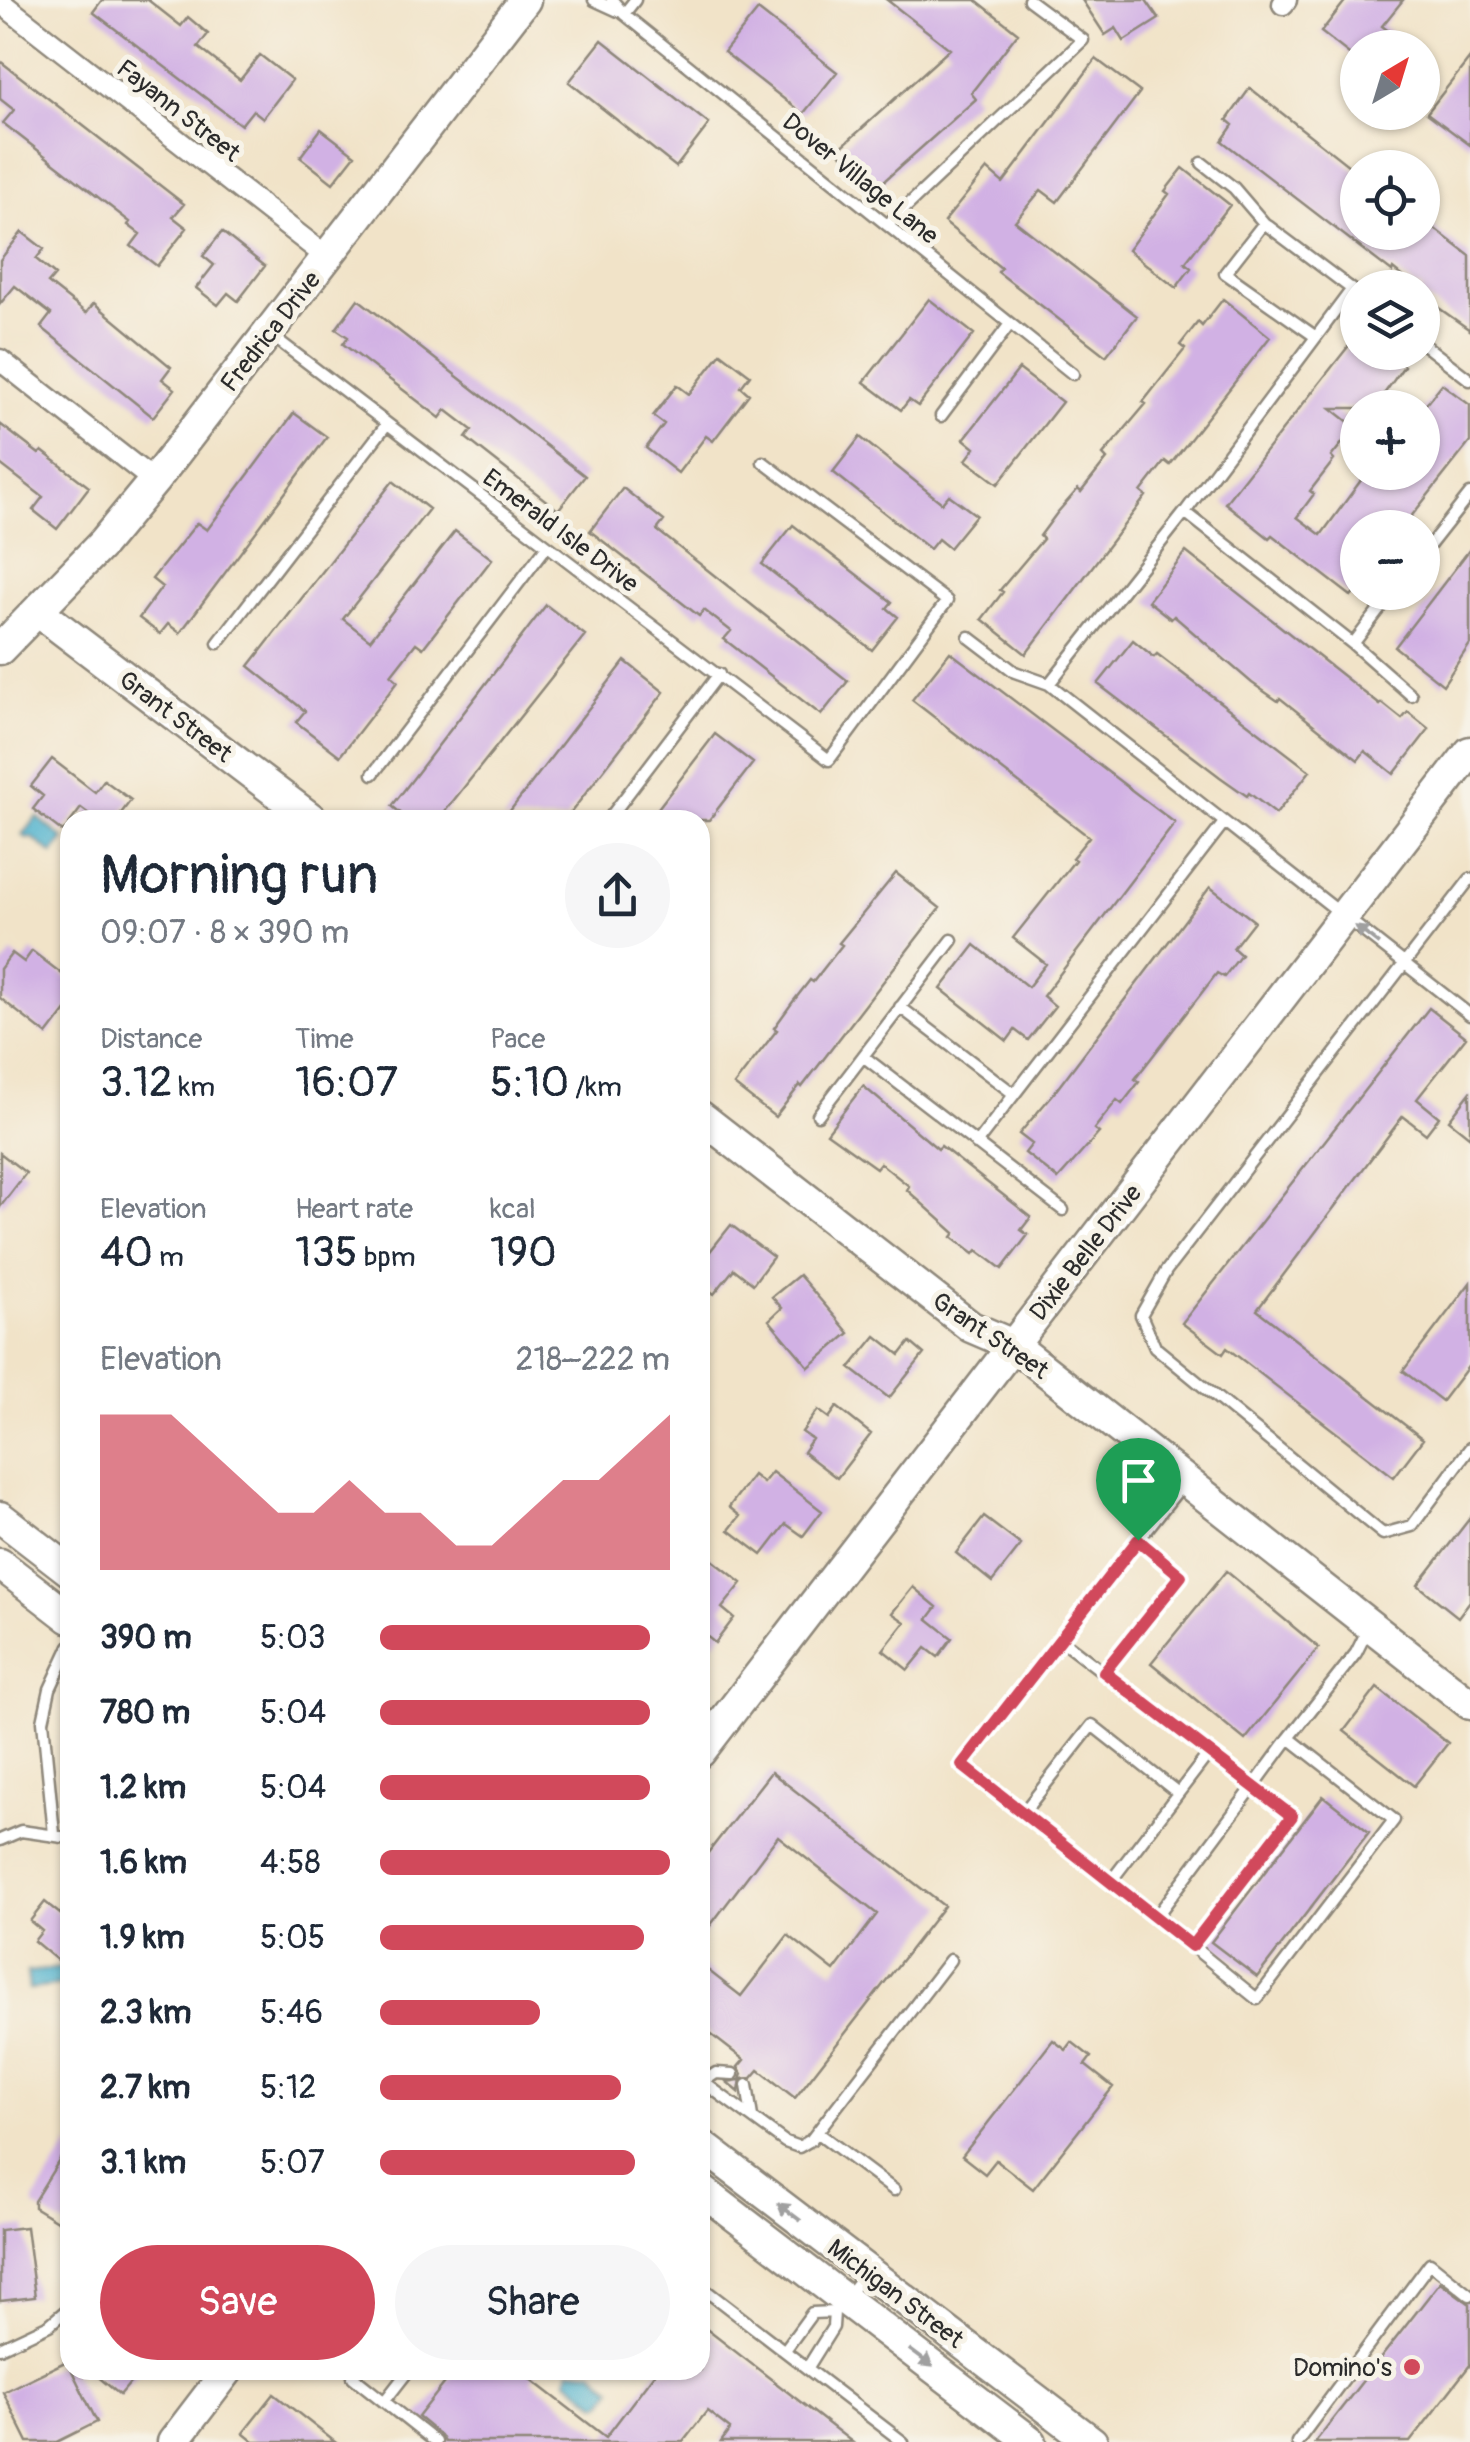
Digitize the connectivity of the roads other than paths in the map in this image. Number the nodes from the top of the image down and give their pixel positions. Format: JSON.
{"nodes":[{"id":1,"x":525,"y":0,"type":"edge"},
{"id":2,"x":594,"y":0,"type":"edge"},
{"id":3,"x":612,"y":0,"type":"edge"},
{"id":4,"x":635,"y":0,"type":"edge"},
{"id":5,"x":1029,"y":0,"type":"edge"},
{"id":6,"x":0,"y":2,"type":"edge"},
{"id":7,"x":624,"y":14,"type":"junction"},
{"id":8,"x":1202,"y":163,"type":"dead end"},
{"id":9,"x":1264,"y":223,"type":"junction"},
{"id":10,"x":886,"y":225,"type":"junction"},
{"id":11,"x":327,"y":257,"type":"junction"},
{"id":12,"x":1340,"y":280,"type":"edge"},
{"id":13,"x":1340,"y":309,"type":"edge"},
{"id":14,"x":1010,"y":324,"type":"junction"},
{"id":15,"x":269,"y":333,"type":"junction"},
{"id":16,"x":1316,"y":337,"type":"junction"},
{"id":17,"x":1440,"y":358,"type":"edge"},
{"id":18,"x":0,"y":360,"type":"edge"},
{"id":19,"x":1073,"y":374,"type":"dead end"},
{"id":20,"x":1470,"y":380,"type":"edge"},
{"id":21,"x":940,"y":416,"type":"dead end"},
{"id":22,"x":387,"y":424,"type":"junction"},
{"id":23,"x":764,"y":462,"type":"dead end"},
{"id":24,"x":154,"y":481,"type":"junction"},
{"id":25,"x":1470,"y":494,"type":"edge"},
{"id":26,"x":1185,"y":512,"type":"junction"},
{"id":27,"x":1440,"y":532,"type":"edge"},
{"id":28,"x":547,"y":546,"type":"junction"},
{"id":29,"x":1380,"y":610,"type":"edge"},
{"id":30,"x":39,"y":612,"type":"junction"},
{"id":31,"x":968,"y":637,"type":"dead end"},
{"id":32,"x":218,"y":643,"type":"dead end"},
{"id":33,"x":1354,"y":644,"type":"junction"},
{"id":34,"x":0,"y":649,"type":"edge"},
{"id":35,"x":719,"y":674,"type":"junction"},
{"id":36,"x":1049,"y":684,"type":"junction"},
{"id":37,"x":1411,"y":695,"type":"dead end"},
{"id":38,"x":1470,"y":752,"type":"edge"},
{"id":39,"x":373,"y":774,"type":"dead end"},
{"id":40,"x":300,"y":810,"type":"edge"},
{"id":41,"x":616,"y":810,"type":"edge"},
{"id":42,"x":1223,"y":824,"type":"junction"},
{"id":43,"x":1470,"y":879,"type":"edge"},
{"id":44,"x":1343,"y":916,"type":"junction"},
{"id":45,"x":952,"y":940,"type":"dead end"},
{"id":46,"x":1404,"y":964,"type":"junction"},
{"id":47,"x":900,"y":1008,"type":"junction"},
{"id":48,"x":1470,"y":1016,"type":"edge"},
{"id":49,"x":864,"y":1056,"type":"junction"},
{"id":50,"x":1014,"y":1094,"type":"junction"},
{"id":51,"x":818,"y":1115,"type":"dead end"},
{"id":52,"x":710,"y":1124,"type":"edge"},
{"id":53,"x":976,"y":1144,"type":"junction"},
{"id":54,"x":1063,"y":1210,"type":"dead end"},
{"id":55,"x":1013,"y":1345,"type":"junction"},
{"id":56,"x":1470,"y":1448,"type":"edge"},
{"id":57,"x":1186,"y":1480,"type":"junction"},
{"id":58,"x":0,"y":1518,"type":"edge"},
{"id":59,"x":1138,"y":1540,"type":"junction"},
{"id":60,"x":60,"y":1563,"type":"edge"},
{"id":61,"x":0,"y":1564,"type":"edge"},
{"id":62,"x":60,"y":1610,"type":"edge"},
{"id":63,"x":1370,"y":1626,"type":"junction"},
{"id":64,"x":1060,"y":1638,"type":"junction"},
{"id":65,"x":60,"y":1668,"type":"edge"},
{"id":66,"x":1104,"y":1672,"type":"junction"},
{"id":67,"x":1470,"y":1704,"type":"edge"},
{"id":68,"x":1289,"y":1738,"type":"junction"},
{"id":69,"x":710,"y":1739,"type":"edge"},
{"id":70,"x":1209,"y":1753,"type":"junction"},
{"id":71,"x":1252,"y":1787,"type":"junction"},
{"id":72,"x":1178,"y":1793,"type":"junction"},
{"id":73,"x":1023,"y":1814,"type":"junction"},
{"id":74,"x":54,"y":1834,"type":"junction"},
{"id":75,"x":60,"y":1836,"type":"edge"},
{"id":76,"x":0,"y":1840,"type":"edge"},
{"id":77,"x":1111,"y":1881,"type":"junction"},
{"id":78,"x":1156,"y":1916,"type":"junction"},
{"id":79,"x":1192,"y":1946,"type":"junction"},
{"id":80,"x":950,"y":1960,"type":"dead end"},
{"id":81,"x":733,"y":2074,"type":"dead end"},
{"id":82,"x":710,"y":2077,"type":"edge"},
{"id":83,"x":747,"y":2085,"type":"dead end"},
{"id":84,"x":710,"y":2088,"type":"edge"},
{"id":85,"x":752,"y":2117,"type":"junction"},
{"id":86,"x":817,"y":2132,"type":"junction"},
{"id":87,"x":710,"y":2152,"type":"edge"},
{"id":88,"x":894,"y":2190,"type":"dead end"},
{"id":89,"x":710,"y":2197,"type":"edge"},
{"id":90,"x":866,"y":2271,"type":"junction"},
{"id":91,"x":710,"y":2294,"type":"edge"},
{"id":92,"x":1470,"y":2295,"type":"edge"},
{"id":93,"x":838,"y":2306,"type":"junction"},
{"id":94,"x":60,"y":2316,"type":"edge"},
{"id":95,"x":0,"y":2348,"type":"edge"},
{"id":96,"x":785,"y":2350,"type":"junction"},
{"id":97,"x":808,"y":2367,"type":"junction"},
{"id":98,"x":220,"y":2380,"type":"edge"},
{"id":99,"x":357,"y":2380,"type":"edge"},
{"id":100,"x":401,"y":2380,"type":"edge"},
{"id":101,"x":384,"y":2402,"type":"junction"},
{"id":102,"x":172,"y":2442,"type":"edge"},
{"id":103,"x":435,"y":2442,"type":"edge"},
{"id":104,"x":903,"y":2442,"type":"edge"},
{"id":105,"x":1030,"y":2442,"type":"edge"},
{"id":106,"x":1092,"y":2442,"type":"edge"},
{"id":107,"x":1298,"y":2442,"type":"edge"}],
"edges":[{"from":1,"to":11,"type":"street","name":"Fredrica Drive"},
{"from":2,"to":7,"type":"lane","name":"Dover Village Lane"},
{"from":3,"to":7,"type":"lane","name":"Dover Village Lane"},
{"from":4,"to":7,"type":"lane"},
{"from":5,"to":10,"type":"lane"},
{"from":6,"to":11,"type":"street","name":"Fayann Street"},
{"from":7,"to":10,"type":"lane","name":"Dover Village Lane"},
{"from":8,"to":9,"type":"lane"},
{"from":9,"to":12,"type":"lane"},
{"from":9,"to":16,"type":"lane"},
{"from":10,"to":14,"type":"lane","name":"Dover Village Lane"},
{"from":11,"to":15,"type":"street","name":"Fredrica Drive"},
{"from":13,"to":16,"type":"lane"},
{"from":14,"to":19,"type":"lane","name":"Dover Village Lane"},
{"from":14,"to":21,"type":"lane"},
{"from":15,"to":22,"type":"lane","name":"Emerald Isle Drive"},
{"from":15,"to":24,"type":"street","name":"Fredrica Drive"},
{"from":16,"to":26,"type":"lane"},
{"from":17,"to":20,"type":"lane"},
{"from":18,"to":24,"type":"street"},
{"from":22,"to":28,"type":"lane","name":"Emerald Isle Drive"},
{"from":22,"to":32,"type":"lane"},
{"from":23,"to":35,"type":"lane","name":"Emerald Isle Drive"},
{"from":24,"to":30,"type":"street","name":"Fredrica Drive"},
{"from":25,"to":27,"type":"lane"},
{"from":26,"to":33,"type":"lane"},
{"from":26,"to":36,"type":"lane"},
{"from":28,"to":35,"type":"lane","name":"Emerald Isle Drive"},
{"from":28,"to":39,"type":"lane"},
{"from":29,"to":33,"type":"lane"},
{"from":30,"to":34,"type":"street","name":"Fredrica Drive"},
{"from":30,"to":40,"type":"street","name":"Grant Street"},
{"from":31,"to":36,"type":"lane"},
{"from":33,"to":37,"type":"lane"},
{"from":35,"to":41,"type":"lane"},
{"from":36,"to":42,"type":"lane"},
{"from":38,"to":44,"type":"street","name":"Dixie Belle Drive"},
{"from":42,"to":44,"type":"lane"},
{"from":42,"to":50,"type":"lane"},
{"from":43,"to":46,"type":"lane"},
{"from":46,"to":44,"type":"lane","one_way":true},
{"from":44,"to":55,"type":"street","name":"Dixie Belle Drive"},
{"from":45,"to":47,"type":"lane"},
{"from":46,"to":48,"type":"lane"},
{"from":46,"to":56,"type":"lane"},
{"from":47,"to":49,"type":"lane"},
{"from":47,"to":50,"type":"lane"},
{"from":49,"to":51,"type":"lane"},
{"from":49,"to":53,"type":"lane"},
{"from":50,"to":53,"type":"lane"},
{"from":52,"to":55,"type":"street","name":"Grant Street"},
{"from":53,"to":54,"type":"lane"},
{"from":55,"to":57,"type":"street","name":"Grant Street"},
{"from":55,"to":69,"type":"street","name":"Dixie Belle Drive"},
{"from":57,"to":59,"type":"lane"},
{"from":57,"to":63,"type":"street","name":"Grant Street"},
{"from":58,"to":60,"type":"street"},
{"from":59,"to":64,"type":"lane"},
{"from":59,"to":66,"type":"lane"},
{"from":61,"to":62,"type":"street"},
{"from":63,"to":67,"type":"street","name":"Grant Street"},
{"from":63,"to":68,"type":"lane"},
{"from":64,"to":66,"type":"lane"},
{"from":64,"to":73,"type":"lane"},
{"from":65,"to":74,"type":"lane"},
{"from":66,"to":70,"type":"lane"},
{"from":68,"to":71,"type":"lane"},
{"from":68,"to":79,"type":"lane"},
{"from":70,"to":71,"type":"lane"},
{"from":70,"to":72,"type":"lane"},
{"from":71,"to":78,"type":"lane"},
{"from":71,"to":79,"type":"lane"},
{"from":72,"to":73,"type":"lane"},
{"from":72,"to":77,"type":"lane"},
{"from":73,"to":77,"type":"lane"},
{"from":74,"to":75,"type":"lane"},
{"from":74,"to":76,"type":"lane"},
{"from":77,"to":78,"type":"lane"},
{"from":78,"to":79,"type":"lane"},
{"from":80,"to":86,"type":"lane"},
{"from":81,"to":82,"type":"lane"},
{"from":83,"to":85,"type":"lane"},
{"from":84,"to":85,"type":"lane"},
{"from":85,"to":86,"type":"lane"},
{"from":86,"to":88,"type":"lane"},
{"from":90,"to":87,"type":"street","name":"Michigan Street","one_way":true},
{"from":89,"to":93,"type":"street","name":"Michigan Street"},
{"from":90,"to":93,"type":"lane"},
{"from":90,"to":106,"type":"street","name":"Michigan Street"},
{"from":91,"to":96,"type":"lane"},
{"from":92,"to":107,"type":"lane"},
{"from":93,"to":96,"type":"lane"},
{"from":93,"to":97,"type":"lane"},
{"from":93,"to":105,"type":"street","name":"Michigan Street","one_way":true},
{"from":94,"to":95,"type":"lane"},
{"from":96,"to":97,"type":"lane"},
{"from":97,"to":104,"type":"lane"},
{"from":98,"to":102,"type":"street"},
{"from":99,"to":101,"type":"lane"},
{"from":100,"to":101,"type":"lane"},
{"from":101,"to":103,"type":"lane"}]}
